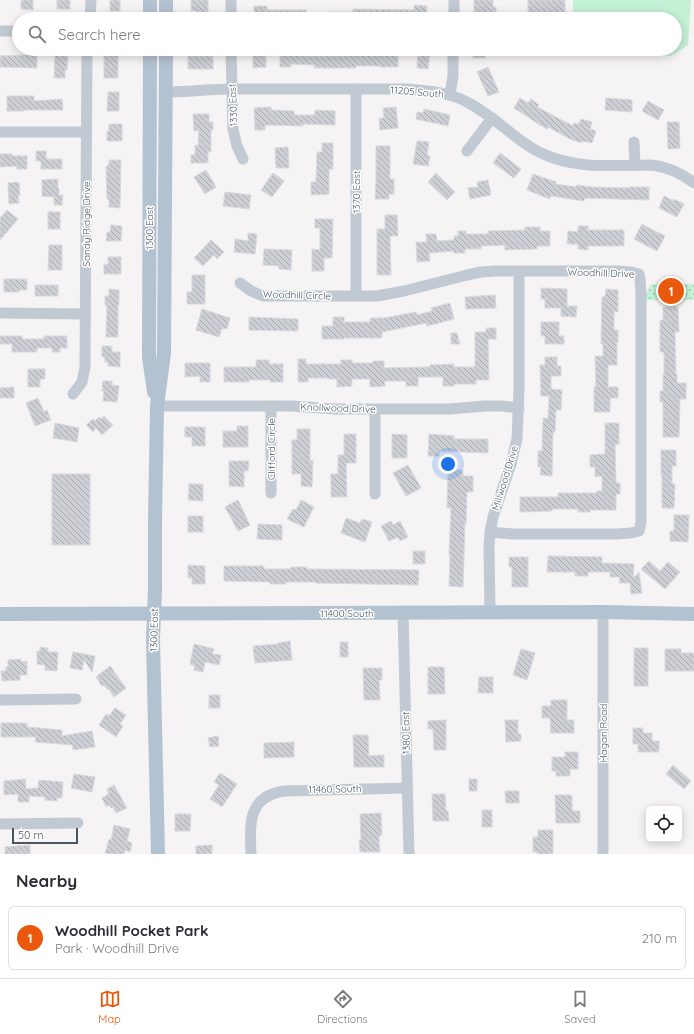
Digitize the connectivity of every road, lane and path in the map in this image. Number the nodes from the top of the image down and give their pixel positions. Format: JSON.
{"nodes":[{"id":1,"x":91,"y":0,"type":"edge"},
{"id":2,"x":150,"y":0,"type":"edge"},
{"id":3,"x":166,"y":0,"type":"edge"},
{"id":4,"x":231,"y":0,"type":"edge"},
{"id":5,"x":454,"y":0,"type":"edge"},
{"id":6,"x":90,"y":12,"type":"edge"},
{"id":7,"x":150,"y":12,"type":"edge"},
{"id":8,"x":166,"y":12,"type":"edge"},
{"id":9,"x":231,"y":12,"type":"edge"},
{"id":10,"x":454,"y":12,"type":"edge"},
{"id":11,"x":0,"y":31,"type":"edge"},
{"id":12,"x":12,"y":31,"type":"edge"},
{"id":13,"x":87,"y":56,"type":"edge"},
{"id":14,"x":150,"y":56,"type":"edge"},
{"id":15,"x":166,"y":56,"type":"edge"},
{"id":16,"x":231,"y":56,"type":"edge"},
{"id":17,"x":453,"y":56,"type":"edge"},
{"id":18,"x":232,"y":89,"type":"junction"},
{"id":19,"x":356,"y":89,"type":"junction"},
{"id":20,"x":166,"y":92,"type":"junction"},
{"id":21,"x":450,"y":95,"type":"junction"},
{"id":22,"x":492,"y":118,"type":"junction"},
{"id":23,"x":0,"y":132,"type":"edge"},
{"id":24,"x":86,"y":132,"type":"junction"},
{"id":25,"x":634,"y":142,"type":"dead end"},
{"id":26,"x":467,"y":151,"type":"dead end"},
{"id":27,"x":243,"y":158,"type":"dead end"},
{"id":28,"x":635,"y":165,"type":"junction"},
{"id":29,"x":694,"y":182,"type":"edge"},
{"id":30,"x":519,"y":271,"type":"junction"},
{"id":31,"x":240,"y":283,"type":"dead end"},
{"id":32,"x":356,"y":296,"type":"junction"},
{"id":33,"x":0,"y":314,"type":"edge"},
{"id":34,"x":85,"y":314,"type":"junction"},
{"id":35,"x":74,"y":394,"type":"dead end"},
{"id":36,"x":156,"y":406,"type":"junction"},
{"id":37,"x":271,"y":406,"type":"junction"},
{"id":38,"x":519,"y":408,"type":"junction"},
{"id":39,"x":375,"y":410,"type":"junction"},
{"id":40,"x":271,"y":493,"type":"dead end"},
{"id":41,"x":375,"y":494,"type":"dead end"},
{"id":42,"x":490,"y":532,"type":"junction"},
{"id":43,"x":490,"y":612,"type":"junction"},
{"id":44,"x":603,"y":612,"type":"junction"},
{"id":45,"x":403,"y":613,"type":"junction"},
{"id":46,"x":0,"y":614,"type":"edge"},
{"id":47,"x":154,"y":614,"type":"junction"},
{"id":48,"x":694,"y":614,"type":"edge"},
{"id":49,"x":76,"y":699,"type":"dead end"},
{"id":50,"x":0,"y":700,"type":"edge"},
{"id":51,"x":407,"y":788,"type":"junction"},
{"id":52,"x":78,"y":823,"type":"dead end"},
{"id":53,"x":0,"y":824,"type":"edge"},
{"id":54,"x":158,"y":854,"type":"edge"},
{"id":55,"x":251,"y":854,"type":"edge"},
{"id":56,"x":409,"y":854,"type":"edge"},
{"id":57,"x":603,"y":854,"type":"edge"}],
"edges":[{"from":1,"to":6,"type":"street"},
{"from":2,"to":7,"type":"main road"},
{"from":3,"to":8,"type":"main road"},
{"from":4,"to":9,"type":"street"},
{"from":5,"to":10,"type":"street"},
{"from":11,"to":12,"type":"street"},
{"from":13,"to":24,"type":"street","name":"Sandy Ridge Drive"},
{"from":14,"to":36,"type":"main road","name":"1300 East"},
{"from":15,"to":20,"type":"main road","name":"1300 East"},
{"from":16,"to":18,"type":"street","name":"1330 East"},
{"from":17,"to":21,"type":"street"},
{"from":18,"to":19,"type":"street","name":"11205 South"},
{"from":18,"to":20,"type":"street","name":"11205 South"},
{"from":18,"to":27,"type":"street","name":"1330 East"},
{"from":19,"to":21,"type":"street","name":"11205 South"},
{"from":19,"to":32,"type":"street","name":"1370 East"},
{"from":20,"to":36,"type":"main road","name":"1300 East"},
{"from":21,"to":22,"type":"street","name":"11205 South"},
{"from":22,"to":26,"type":"street"},
{"from":22,"to":28,"type":"street","name":"11205 South"},
{"from":23,"to":24,"type":"street"},
{"from":24,"to":34,"type":"street","name":"Sandy Ridge Drive"},
{"from":25,"to":28,"type":"street"},
{"from":28,"to":29,"type":"street","name":"11205 South"},
{"from":30,"to":32,"type":"street","name":"Woodhill Drive"},
{"from":30,"to":38,"type":"street","name":"Millwood Drive"},
{"from":30,"to":42,"type":"street","name":"Woodhill Drive"},
{"from":31,"to":32,"type":"street","name":"Woodhill Circle"},
{"from":33,"to":34,"type":"street"},
{"from":34,"to":35,"type":"street","name":"Sandy Ridge Drive"},
{"from":36,"to":37,"type":"street","name":"Knollwood Drive"},
{"from":36,"to":47,"type":"main road","name":"1300 East"},
{"from":37,"to":39,"type":"street","name":"Knollwood Drive"},
{"from":37,"to":40,"type":"street","name":"Clifford Circle"},
{"from":38,"to":39,"type":"street","name":"Knollwood Drive"},
{"from":38,"to":42,"type":"street","name":"Millwood Drive"},
{"from":39,"to":41,"type":"street"},
{"from":42,"to":43,"type":"street","name":"Millwood Drive"},
{"from":43,"to":44,"type":"main road","name":"11400 South"},
{"from":43,"to":45,"type":"main road","name":"11400 South"},
{"from":44,"to":48,"type":"main road","name":"11400 South"},
{"from":44,"to":57,"type":"street","name":"Hagan Road"},
{"from":45,"to":47,"type":"main road","name":"11400 South"},
{"from":45,"to":51,"type":"street","name":"1380 East"},
{"from":46,"to":47,"type":"main road","name":"11400 South"},
{"from":47,"to":54,"type":"main road","name":"1300 East"},
{"from":49,"to":50,"type":"street"},
{"from":51,"to":55,"type":"street","name":"11460 South"},
{"from":51,"to":56,"type":"street","name":"1380 East"},
{"from":52,"to":53,"type":"street"}]}
